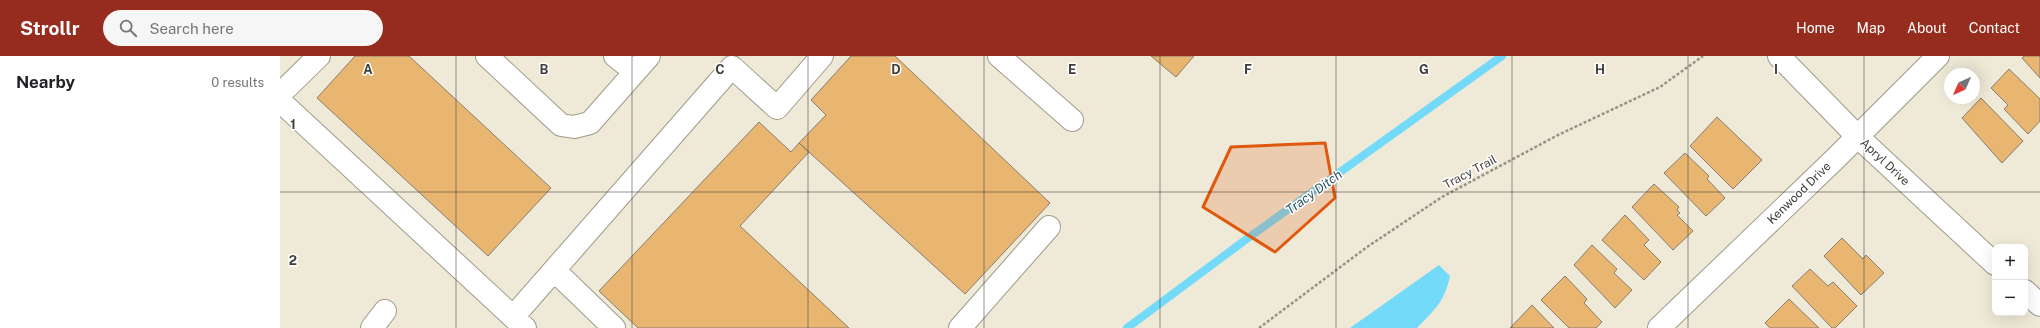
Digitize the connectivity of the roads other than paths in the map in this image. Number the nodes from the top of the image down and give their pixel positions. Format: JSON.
{"nodes":[{"id":1,"x":319,"y":56,"type":"edge"},
{"id":2,"x":487,"y":56,"type":"edge"},
{"id":3,"x":615,"y":56,"type":"edge"},
{"id":4,"x":649,"y":56,"type":"edge"},
{"id":5,"x":822,"y":56,"type":"edge"},
{"id":6,"x":999,"y":56,"type":"edge"},
{"id":7,"x":1779,"y":56,"type":"edge"},
{"id":8,"x":1938,"y":56,"type":"edge"},
{"id":9,"x":731,"y":60,"type":"edge"},
{"id":10,"x":635,"y":72,"type":"junction"},
{"id":11,"x":280,"y":94,"type":"edge"},
{"id":12,"x":280,"y":101,"type":"edge"},
{"id":13,"x":1072,"y":120,"type":"dead end"},
{"id":14,"x":1858,"y":137,"type":"junction"},
{"id":15,"x":1049,"y":227,"type":"dead end"},
{"id":16,"x":1992,"y":261,"type":"edge"},
{"id":17,"x":554,"y":270,"type":"junction"},
{"id":18,"x":2028,"y":294,"type":"edge"},
{"id":19,"x":2040,"y":305,"type":"edge"},
{"id":20,"x":385,"y":311,"type":"dead end"},
{"id":21,"x":519,"y":323,"type":"edge"},
{"id":22,"x":372,"y":328,"type":"edge"},
{"id":23,"x":614,"y":328,"type":"edge"},
{"id":24,"x":960,"y":328,"type":"edge"},
{"id":25,"x":1659,"y":328,"type":"edge"}],
"edges":[{"from":1,"to":11,"type":"street"},
{"from":2,"to":10,"type":"street"},
{"from":3,"to":10,"type":"street"},
{"from":4,"to":10,"type":"street"},
{"from":5,"to":9,"type":"street"},
{"from":6,"to":13,"type":"street"},
{"from":7,"to":14,"type":"street","name":"Apryl Drive"},
{"from":8,"to":14,"type":"street","name":"Kenwood Drive"},
{"from":9,"to":17,"type":"street"},
{"from":12,"to":21,"type":"street"},
{"from":14,"to":16,"type":"street","name":"Apryl Drive"},
{"from":14,"to":25,"type":"street","name":"Kenwood Drive"},
{"from":15,"to":24,"type":"street"},
{"from":17,"to":21,"type":"street"},
{"from":17,"to":23,"type":"street"},
{"from":18,"to":19,"type":"street"},
{"from":20,"to":22,"type":"street"}]}
